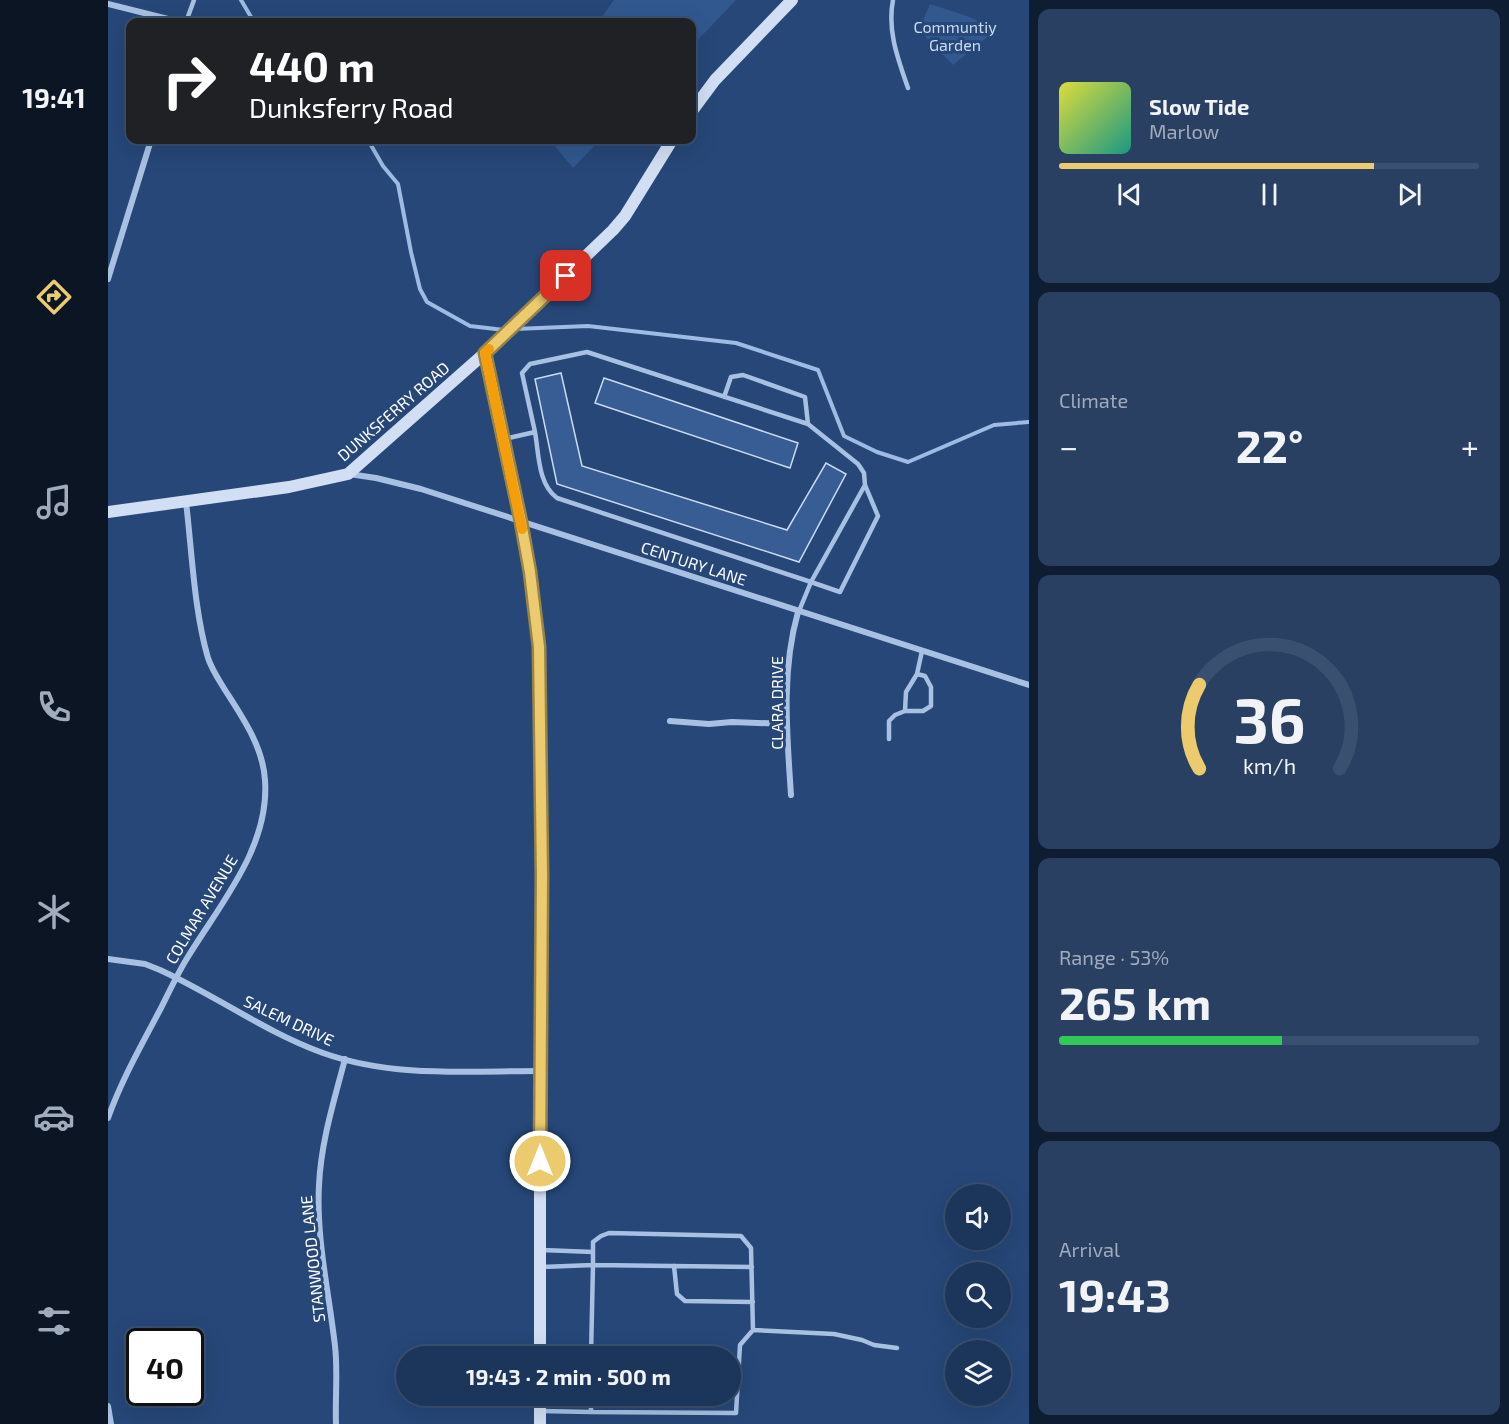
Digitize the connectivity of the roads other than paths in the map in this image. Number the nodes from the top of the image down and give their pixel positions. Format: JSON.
{"nodes":[{"id":1,"x":122,"y":0,"type":"edge"},
{"id":2,"x":194,"y":0,"type":"edge"},
{"id":3,"x":792,"y":0,"type":"edge"},
{"id":4,"x":893,"y":0,"type":"edge"},
{"id":5,"x":108,"y":4,"type":"edge"},
{"id":6,"x":123,"y":8,"type":"junction"},
{"id":7,"x":164,"y":18,"type":"edge"},
{"id":8,"x":187,"y":18,"type":"edge"},
{"id":9,"x":908,"y":88,"type":"dead end"},
{"id":10,"x":696,"y":106,"type":"edge"},
{"id":11,"x":150,"y":144,"type":"edge"},
{"id":12,"x":670,"y":144,"type":"edge"},
{"id":13,"x":108,"y":279,"type":"edge"},
{"id":14,"x":485,"y":353,"type":"junction"},
{"id":15,"x":724,"y":397,"type":"junction"},
{"id":16,"x":808,"y":424,"type":"junction"},
{"id":17,"x":535,"y":432,"type":"junction"},
{"id":18,"x":504,"y":438,"type":"junction"},
{"id":19,"x":348,"y":474,"type":"junction"},
{"id":20,"x":865,"y":485,"type":"junction"},
{"id":21,"x":186,"y":501,"type":"junction"},
{"id":22,"x":108,"y":512,"type":"edge"},
{"id":23,"x":521,"y":522,"type":"junction"},
{"id":24,"x":811,"y":582,"type":"junction"},
{"id":25,"x":798,"y":612,"type":"junction"},
{"id":26,"x":922,"y":651,"type":"junction"},
{"id":27,"x":917,"y":674,"type":"junction"},
{"id":28,"x":1029,"y":685,"type":"edge"},
{"id":29,"x":905,"y":711,"type":"junction"},
{"id":30,"x":670,"y":721,"type":"dead end"},
{"id":31,"x":787,"y":724,"type":"junction"},
{"id":32,"x":889,"y":739,"type":"dead end"},
{"id":33,"x":791,"y":795,"type":"dead end"},
{"id":34,"x":108,"y":959,"type":"edge"},
{"id":35,"x":176,"y":977,"type":"junction"},
{"id":36,"x":345,"y":1059,"type":"junction"},
{"id":37,"x":540,"y":1071,"type":"junction"},
{"id":38,"x":108,"y":1118,"type":"edge"},
{"id":39,"x":540,"y":1250,"type":"junction"},
{"id":40,"x":593,"y":1252,"type":"junction"},
{"id":41,"x":593,"y":1265,"type":"junction"},
{"id":42,"x":674,"y":1266,"type":"junction"},
{"id":43,"x":540,"y":1267,"type":"junction"},
{"id":44,"x":752,"y":1267,"type":"junction"},
{"id":45,"x":753,"y":1302,"type":"junction"},
{"id":46,"x":753,"y":1330,"type":"junction"},
{"id":47,"x":540,"y":1346,"type":"edge"},
{"id":48,"x":591,"y":1346,"type":"edge"},
{"id":49,"x":897,"y":1348,"type":"dead end"},
{"id":50,"x":108,"y":1406,"type":"edge"},
{"id":51,"x":540,"y":1406,"type":"edge"},
{"id":52,"x":591,"y":1406,"type":"edge"},
{"id":53,"x":540,"y":1411,"type":"junction"},
{"id":54,"x":591,"y":1412,"type":"junction"},
{"id":55,"x":111,"y":1424,"type":"edge"},
{"id":56,"x":336,"y":1424,"type":"edge"},
{"id":57,"x":540,"y":1424,"type":"edge"}],
"edges":[{"from":1,"to":6,"type":"lane"},
{"from":2,"to":8,"type":"lane"},
{"from":3,"to":10,"type":"street"},
{"from":4,"to":9,"type":"lane"},
{"from":5,"to":6,"type":"street"},
{"from":6,"to":7,"type":"street"},
{"from":11,"to":13,"type":"street"},
{"from":12,"to":14,"type":"street","name":"DUNKSFERRY ROAD"},
{"from":14,"to":18,"type":"street"},
{"from":14,"to":19,"type":"street","name":"DUNKSFERRY ROAD"},
{"from":15,"to":16,"type":"lane"},
{"from":15,"to":16,"type":"lane"},
{"from":15,"to":17,"type":"lane"},
{"from":16,"to":20,"type":"lane"},
{"from":17,"to":18,"type":"lane"},
{"from":17,"to":24,"type":"lane"},
{"from":18,"to":23,"type":"street"},
{"from":19,"to":21,"type":"street","name":"DUNKSFERRY ROAD"},
{"from":19,"to":23,"type":"street","name":"CENTURY LANE"},
{"from":20,"to":24,"type":"lane"},
{"from":20,"to":24,"type":"lane"},
{"from":21,"to":22,"type":"street","name":"DUNKSFERRY ROAD"},
{"from":21,"to":35,"type":"street","name":"COLMAR AVENUE"},
{"from":23,"to":25,"type":"street","name":"CENTURY LANE"},
{"from":23,"to":37,"type":"street"},
{"from":24,"to":25,"type":"lane"},
{"from":25,"to":26,"type":"street","name":"CENTURY LANE"},
{"from":25,"to":31,"type":"street","name":"CLARA DRIVE"},
{"from":26,"to":27,"type":"lane"},
{"from":26,"to":28,"type":"street","name":"CENTURY LANE"},
{"from":27,"to":29,"type":"lane"},
{"from":27,"to":29,"type":"lane"},
{"from":29,"to":32,"type":"lane"},
{"from":30,"to":31,"type":"street"},
{"from":31,"to":33,"type":"street","name":"CLARA DRIVE"},
{"from":34,"to":35,"type":"street","name":"SALEM DRIVE"},
{"from":35,"to":36,"type":"street","name":"SALEM DRIVE"},
{"from":35,"to":38,"type":"street","name":"COLMAR AVENUE"},
{"from":36,"to":37,"type":"street","name":"SALEM DRIVE"},
{"from":36,"to":56,"type":"street","name":"STANWOOD LANE"},
{"from":37,"to":39,"type":"street"},
{"from":39,"to":40,"type":"lane"},
{"from":39,"to":43,"type":"street"},
{"from":40,"to":41,"type":"lane"},
{"from":40,"to":44,"type":"lane"},
{"from":41,"to":42,"type":"lane"},
{"from":41,"to":43,"type":"lane"},
{"from":41,"to":48,"type":"lane"},
{"from":42,"to":44,"type":"lane"},
{"from":42,"to":45,"type":"lane"},
{"from":43,"to":47,"type":"street"},
{"from":44,"to":45,"type":"lane"},
{"from":45,"to":46,"type":"lane"},
{"from":46,"to":49,"type":"lane"},
{"from":46,"to":54,"type":"lane"},
{"from":50,"to":55,"type":"street"},
{"from":51,"to":53,"type":"street"},
{"from":52,"to":54,"type":"lane"},
{"from":53,"to":54,"type":"lane"},
{"from":53,"to":57,"type":"street"}]}
